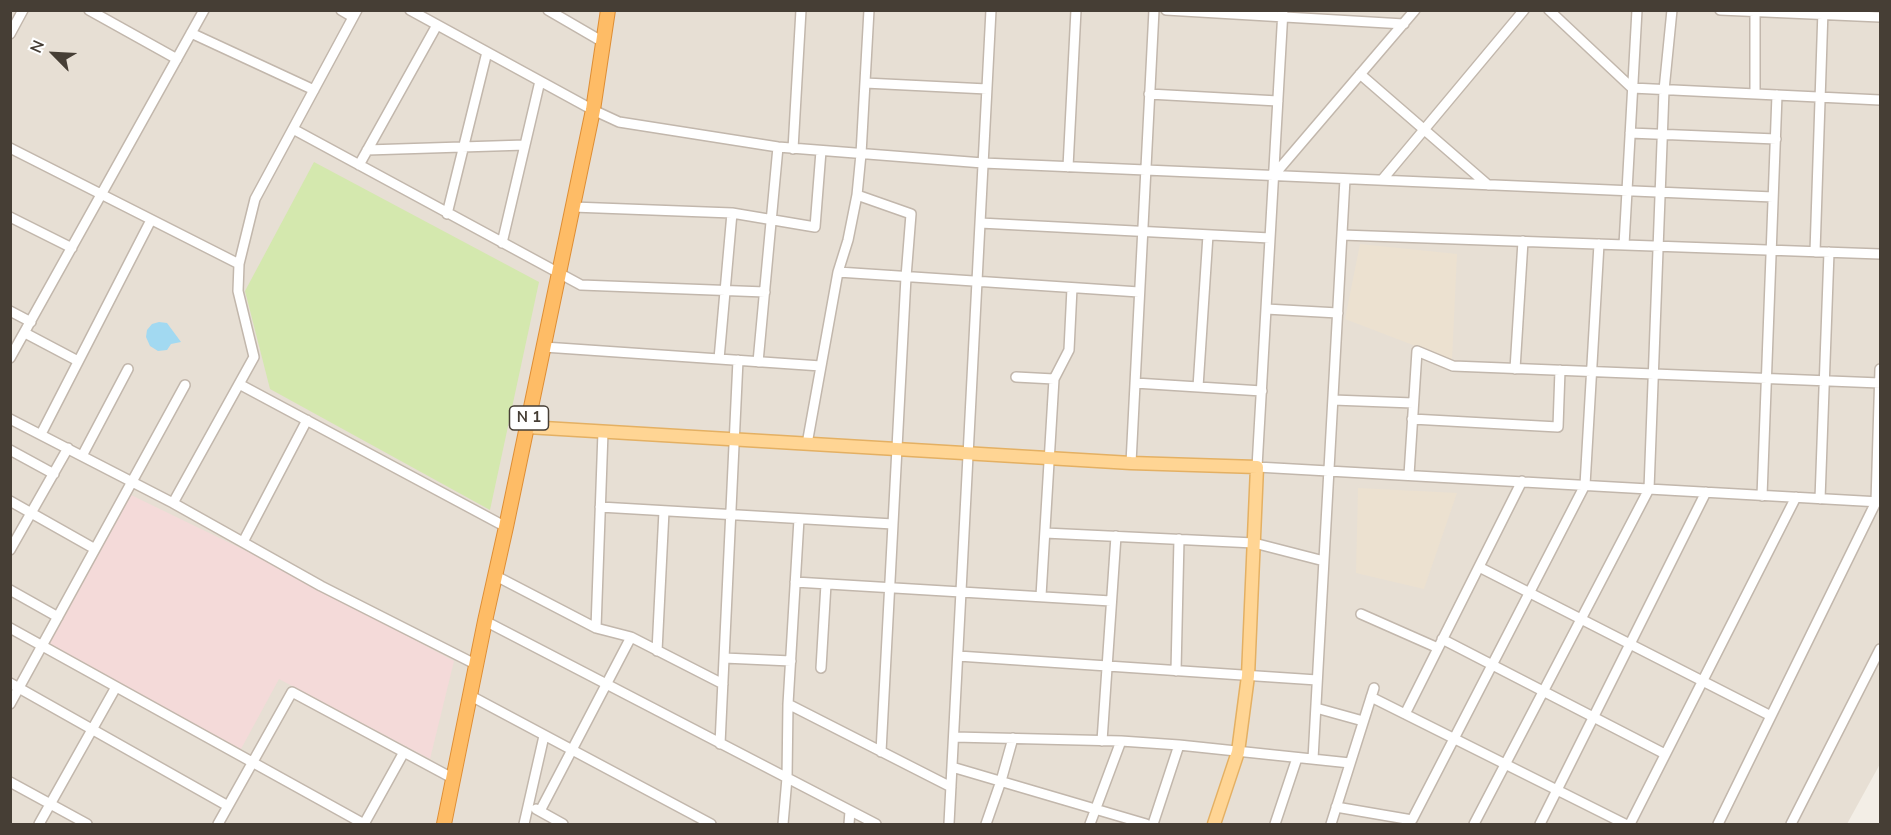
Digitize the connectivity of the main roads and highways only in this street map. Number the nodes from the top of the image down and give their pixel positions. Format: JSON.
{"nodes":[{"id":1,"x":608,"y":10,"type":"edge"},
{"id":2,"x":527,"y":427,"type":"junction"},
{"id":3,"x":444,"y":825,"type":"edge"},
{"id":4,"x":1214,"y":825,"type":"edge"}],
"edges":[{"from":1,"to":2,"type":"highway","number":"N 1"},
{"from":2,"to":3,"type":"highway","number":"N 1"},
{"from":2,"to":4,"type":"main road"}]}
